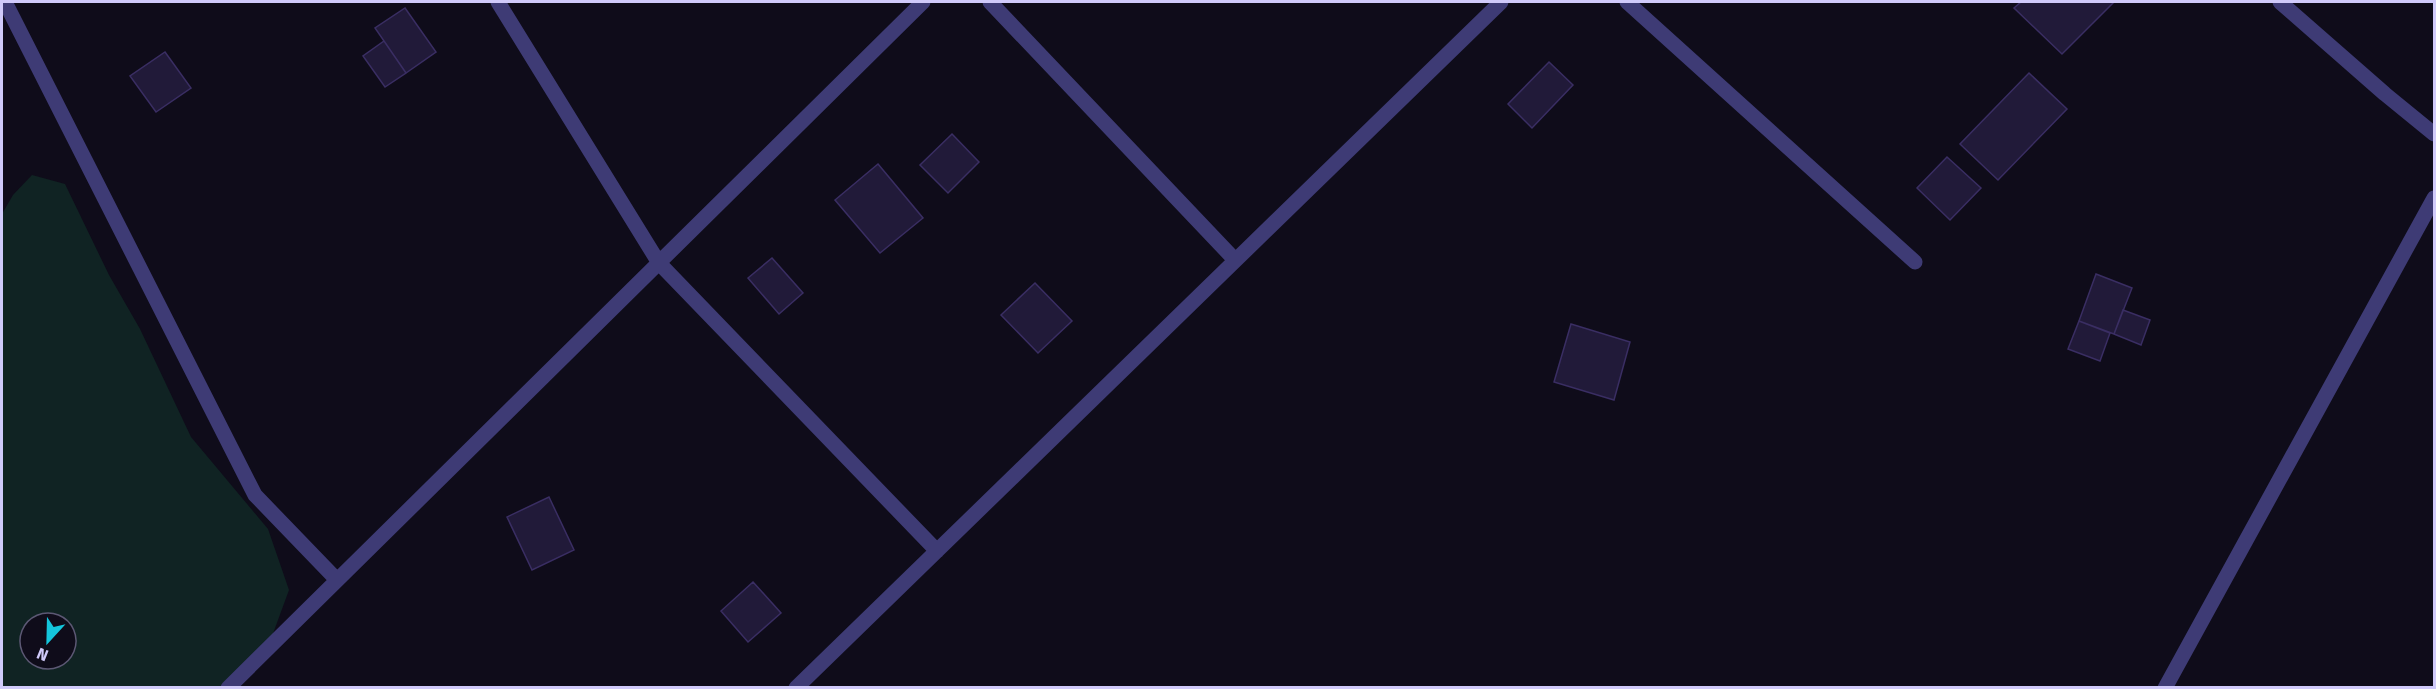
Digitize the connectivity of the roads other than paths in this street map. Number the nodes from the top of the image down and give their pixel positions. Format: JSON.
{"nodes":[{"id":1,"x":4,"y":2,"type":"edge"},
{"id":2,"x":498,"y":2,"type":"edge"},
{"id":3,"x":923,"y":2,"type":"edge"},
{"id":4,"x":990,"y":2,"type":"edge"},
{"id":5,"x":1502,"y":2,"type":"edge"},
{"id":6,"x":1627,"y":2,"type":"edge"},
{"id":7,"x":2280,"y":2,"type":"edge"},
{"id":8,"x":2434,"y":134,"type":"edge"},
{"id":9,"x":2434,"y":198,"type":"edge"},
{"id":10,"x":1235,"y":260,"type":"junction"},
{"id":11,"x":1915,"y":262,"type":"dead end"},
{"id":12,"x":659,"y":263,"type":"junction"},
{"id":13,"x":937,"y":551,"type":"junction"},
{"id":14,"x":337,"y":580,"type":"junction"},
{"id":15,"x":228,"y":687,"type":"edge"},
{"id":16,"x":796,"y":687,"type":"edge"},
{"id":17,"x":2165,"y":687,"type":"edge"}],
"edges":[{"from":1,"to":14,"type":"street"},
{"from":2,"to":12,"type":"street"},
{"from":3,"to":12,"type":"street"},
{"from":4,"to":10,"type":"street"},
{"from":5,"to":10,"type":"street"},
{"from":6,"to":11,"type":"street"},
{"from":7,"to":8,"type":"street"},
{"from":9,"to":17,"type":"street"},
{"from":10,"to":13,"type":"street"},
{"from":12,"to":13,"type":"street"},
{"from":12,"to":14,"type":"street"},
{"from":13,"to":16,"type":"street"},
{"from":14,"to":15,"type":"street"}]}
